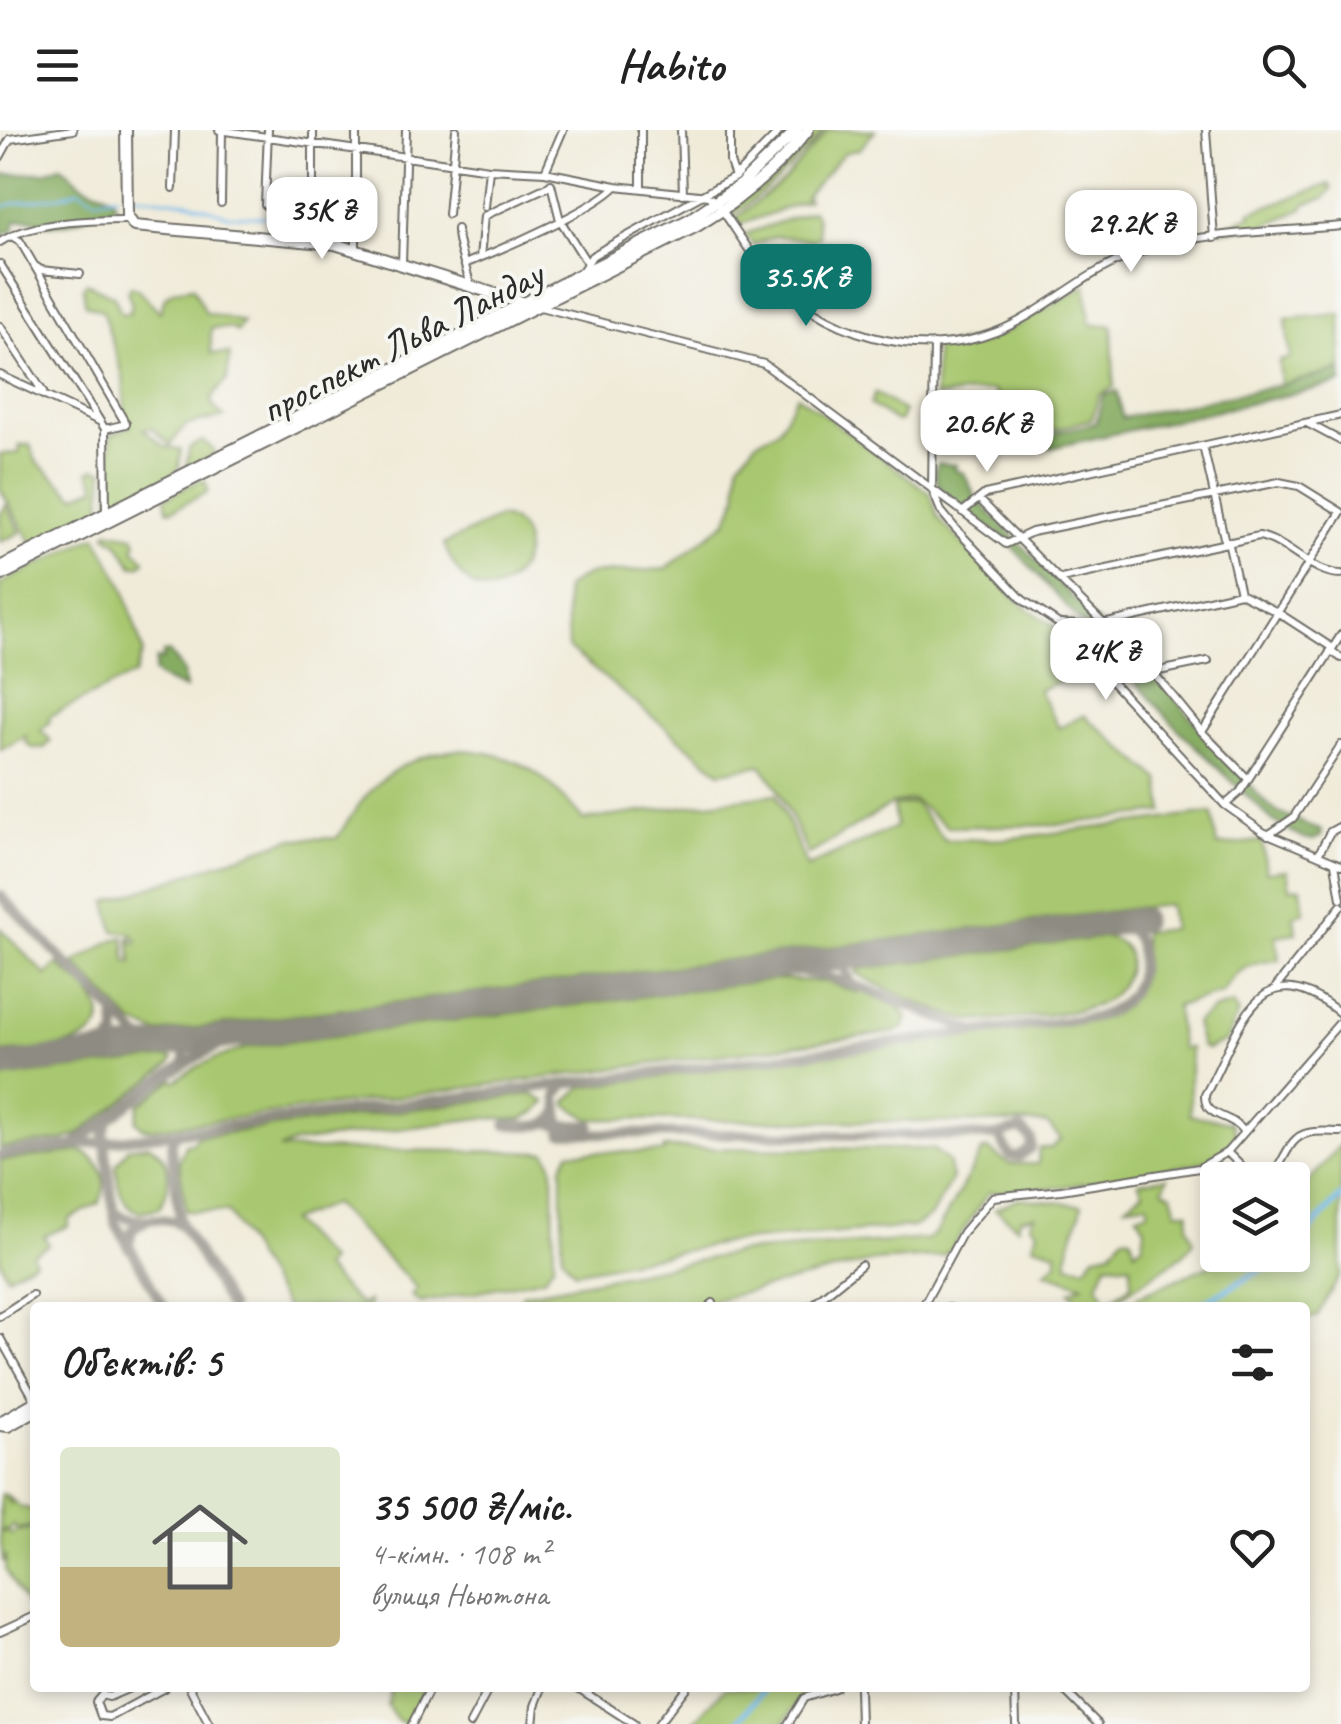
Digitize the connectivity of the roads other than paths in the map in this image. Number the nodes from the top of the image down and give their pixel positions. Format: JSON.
{"nodes":[{"id":1,"x":72,"y":130,"type":"edge"},
{"id":2,"x":126,"y":130,"type":"edge"},
{"id":3,"x":175,"y":130,"type":"edge"},
{"id":4,"x":221,"y":130,"type":"edge"},
{"id":5,"x":314,"y":130,"type":"edge"},
{"id":6,"x":356,"y":130,"type":"edge"},
{"id":7,"x":406,"y":130,"type":"edge"},
{"id":8,"x":456,"y":130,"type":"edge"},
{"id":9,"x":563,"y":130,"type":"edge"},
{"id":10,"x":642,"y":130,"type":"edge"},
{"id":11,"x":681,"y":130,"type":"edge"},
{"id":12,"x":730,"y":130,"type":"edge"},
{"id":13,"x":780,"y":130,"type":"edge"},
{"id":14,"x":797,"y":130,"type":"edge"},
{"id":15,"x":808,"y":130,"type":"edge"},
{"id":16,"x":1206,"y":130,"type":"edge"},
{"id":17,"x":268,"y":133,"type":"edge"},
{"id":18,"x":313,"y":143,"type":"junction"},
{"id":19,"x":355,"y":148,"type":"junction"},
{"id":20,"x":406,"y":156,"type":"junction"},
{"id":21,"x":0,"y":157,"type":"edge"},
{"id":22,"x":451,"y":162,"type":"junction"},
{"id":23,"x":489,"y":169,"type":"junction"},
{"id":24,"x":550,"y":177,"type":"junction"},
{"id":25,"x":734,"y":177,"type":"junction"},
{"id":26,"x":616,"y":186,"type":"junction"},
{"id":27,"x":173,"y":188,"type":"dead end"},
{"id":28,"x":642,"y":188,"type":"junction"},
{"id":29,"x":683,"y":194,"type":"junction"},
{"id":30,"x":705,"y":195,"type":"junction"},
{"id":31,"x":221,"y":203,"type":"dead end"},
{"id":32,"x":266,"y":205,"type":"dead end"},
{"id":33,"x":485,"y":206,"type":"dead end"},
{"id":34,"x":720,"y":207,"type":"junction"},
{"id":35,"x":448,"y":214,"type":"dead end"},
{"id":36,"x":560,"y":220,"type":"junction"},
{"id":37,"x":128,"y":222,"type":"junction"},
{"id":38,"x":1341,"y":226,"type":"edge"},
{"id":39,"x":313,"y":227,"type":"dead end"},
{"id":40,"x":456,"y":230,"type":"dead end"},
{"id":41,"x":11,"y":236,"type":"junction"},
{"id":42,"x":1214,"y":238,"type":"junction"},
{"id":43,"x":0,"y":242,"type":"edge"},
{"id":44,"x":356,"y":251,"type":"junction"},
{"id":45,"x":480,"y":258,"type":"junction"},
{"id":46,"x":587,"y":263,"type":"junction"},
{"id":47,"x":0,"y":264,"type":"edge"},
{"id":48,"x":467,"y":264,"type":"junction"},
{"id":49,"x":34,"y":265,"type":"junction"},
{"id":50,"x":402,"y":266,"type":"junction"},
{"id":51,"x":80,"y":274,"type":"dead end"},
{"id":52,"x":579,"y":275,"type":"junction"},
{"id":53,"x":470,"y":286,"type":"junction"},
{"id":54,"x":523,"y":303,"type":"junction"},
{"id":55,"x":552,"y":305,"type":"junction"},
{"id":56,"x":538,"y":306,"type":"junction"},
{"id":57,"x":0,"y":326,"type":"edge"},
{"id":58,"x":462,"y":339,"type":"junction"},
{"id":59,"x":934,"y":344,"type":"junction"},
{"id":60,"x":0,"y":376,"type":"edge"},
{"id":61,"x":45,"y":395,"type":"junction"},
{"id":62,"x":1341,"y":415,"type":"edge"},
{"id":63,"x":1307,"y":423,"type":"junction"},
{"id":64,"x":102,"y":426,"type":"junction"},
{"id":65,"x":1341,"y":441,"type":"edge"},
{"id":66,"x":1204,"y":446,"type":"junction"},
{"id":67,"x":164,"y":490,"type":"junction"},
{"id":68,"x":932,"y":490,"type":"junction"},
{"id":69,"x":1214,"y":494,"type":"junction"},
{"id":70,"x":978,"y":499,"type":"junction"},
{"id":71,"x":962,"y":512,"type":"junction"},
{"id":72,"x":1341,"y":512,"type":"edge"},
{"id":73,"x":106,"y":515,"type":"junction"},
{"id":74,"x":1020,"y":538,"type":"junction"},
{"id":75,"x":1226,"y":542,"type":"junction"},
{"id":76,"x":1310,"y":561,"type":"junction"},
{"id":77,"x":0,"y":567,"type":"edge"},
{"id":78,"x":1341,"y":574,"type":"edge"},
{"id":79,"x":0,"y":576,"type":"edge"},
{"id":80,"x":1061,"y":579,"type":"junction"},
{"id":81,"x":1240,"y":593,"type":"junction"},
{"id":82,"x":1277,"y":612,"type":"junction"},
{"id":83,"x":1103,"y":623,"type":"junction"},
{"id":84,"x":1059,"y":624,"type":"junction"},
{"id":85,"x":1341,"y":635,"type":"edge"},
{"id":86,"x":1330,"y":648,"type":"junction"},
{"id":87,"x":1341,"y":658,"type":"edge"},
{"id":88,"x":1208,"y":662,"type":"dead end"},
{"id":89,"x":1154,"y":672,"type":"junction"},
{"id":90,"x":1202,"y":732,"type":"junction"},
{"id":91,"x":1341,"y":745,"type":"edge"},
{"id":92,"x":1248,"y":778,"type":"junction"},
{"id":93,"x":1225,"y":805,"type":"junction"},
{"id":94,"x":1341,"y":826,"type":"edge"},
{"id":95,"x":1268,"y":835,"type":"junction"},
{"id":96,"x":1318,"y":855,"type":"junction"},
{"id":97,"x":1338,"y":864,"type":"edge"},
{"id":98,"x":1341,"y":903,"type":"edge"},
{"id":99,"x":1272,"y":989,"type":"junction"},
{"id":100,"x":1341,"y":1018,"type":"edge"},
{"id":101,"x":1244,"y":1132,"type":"junction"},
{"id":102,"x":1341,"y":1132,"type":"edge"},
{"id":103,"x":1227,"y":1152,"type":"junction"},
{"id":104,"x":1237,"y":1162,"type":"edge"},
{"id":105,"x":1282,"y":1162,"type":"edge"},
{"id":106,"x":861,"y":1265,"type":"dead end"},
{"id":107,"x":32,"y":1295,"type":"dead end"},
{"id":108,"x":815,"y":1302,"type":"edge"},
{"id":109,"x":925,"y":1302,"type":"edge"},
{"id":110,"x":0,"y":1316,"type":"edge"},
{"id":111,"x":0,"y":1338,"type":"edge"},
{"id":112,"x":30,"y":1392,"type":"edge"},
{"id":113,"x":30,"y":1404,"type":"edge"},
{"id":114,"x":30,"y":1414,"type":"edge"},
{"id":115,"x":0,"y":1424,"type":"edge"},
{"id":116,"x":30,"y":1618,"type":"edge"},
{"id":117,"x":0,"y":1632,"type":"edge"},
{"id":118,"x":121,"y":1692,"type":"edge"},
{"id":119,"x":157,"y":1692,"type":"edge"},
{"id":120,"x":192,"y":1692,"type":"edge"},
{"id":121,"x":428,"y":1692,"type":"edge"},
{"id":122,"x":486,"y":1692,"type":"edge"},
{"id":123,"x":540,"y":1692,"type":"edge"},
{"id":124,"x":584,"y":1692,"type":"edge"},
{"id":125,"x":683,"y":1692,"type":"edge"},
{"id":126,"x":823,"y":1692,"type":"edge"},
{"id":127,"x":860,"y":1692,"type":"edge"},
{"id":128,"x":1015,"y":1692,"type":"edge"},
{"id":129,"x":1066,"y":1692,"type":"edge"},
{"id":130,"x":110,"y":1717,"type":"junction"},
{"id":131,"x":117,"y":1724,"type":"edge"},
{"id":132,"x":209,"y":1724,"type":"edge"},
{"id":133,"x":412,"y":1724,"type":"edge"},
{"id":134,"x":470,"y":1724,"type":"edge"},
{"id":135,"x":533,"y":1724,"type":"edge"},
{"id":136,"x":634,"y":1724,"type":"edge"},
{"id":137,"x":658,"y":1724,"type":"edge"},
{"id":138,"x":788,"y":1724,"type":"edge"},
{"id":139,"x":860,"y":1724,"type":"edge"},
{"id":140,"x":1016,"y":1724,"type":"edge"},
{"id":141,"x":1098,"y":1724,"type":"edge"}],
"edges":[{"from":1,"to":21,"type":"street"},
{"from":2,"to":37,"type":"main road"},
{"from":3,"to":27,"type":"street"},
{"from":4,"to":17,"type":"street"},
{"from":4,"to":31,"type":"street"},
{"from":5,"to":18,"type":"street"},
{"from":6,"to":19,"type":"street"},
{"from":7,"to":20,"type":"street"},
{"from":8,"to":22,"type":"street"},
{"from":9,"to":24,"type":"street"},
{"from":10,"to":28,"type":"street"},
{"from":11,"to":29,"type":"street"},
{"from":12,"to":25,"type":"street"},
{"from":13,"to":25,"type":"street"},
{"from":14,"to":34,"type":"main road","name":"проспект Льва Ландау"},
{"from":15,"to":34,"type":"main road","name":"проспект Льва Ландау"},
{"from":16,"to":42,"type":"street"},
{"from":17,"to":18,"type":"street"},
{"from":17,"to":32,"type":"street"},
{"from":18,"to":19,"type":"street"},
{"from":18,"to":39,"type":"street"},
{"from":19,"to":20,"type":"street"},
{"from":19,"to":44,"type":"street"},
{"from":20,"to":22,"type":"street"},
{"from":20,"to":50,"type":"street"},
{"from":22,"to":23,"type":"street"},
{"from":22,"to":35,"type":"street"},
{"from":23,"to":24,"type":"street"},
{"from":23,"to":33,"type":"street"},
{"from":24,"to":26,"type":"street"},
{"from":24,"to":36,"type":"street"},
{"from":24,"to":45,"type":"street"},
{"from":25,"to":30,"type":"street"},
{"from":26,"to":28,"type":"street"},
{"from":26,"to":36,"type":"street"},
{"from":28,"to":29,"type":"street"},
{"from":29,"to":30,"type":"street"},
{"from":30,"to":34,"type":"street"},
{"from":30,"to":46,"type":"street"},
{"from":34,"to":52,"type":"main road","name":"проспект Льва Ландау"},
{"from":34,"to":55,"type":"main road","name":"проспект Льва Ландау"},
{"from":34,"to":59,"type":"street"},
{"from":36,"to":45,"type":"street"},
{"from":36,"to":46,"type":"street"},
{"from":37,"to":41,"type":"street"},
{"from":37,"to":44,"type":"main road"},
{"from":38,"to":42,"type":"street"},
{"from":40,"to":48,"type":"street"},
{"from":41,"to":43,"type":"street"},
{"from":41,"to":49,"type":"street"},
{"from":42,"to":59,"type":"street"},
{"from":44,"to":50,"type":"main road"},
{"from":45,"to":48,"type":"street"},
{"from":46,"to":52,"type":"street"},
{"from":47,"to":64,"type":"street"},
{"from":48,"to":53,"type":"street"},
{"from":49,"to":51,"type":"street"},
{"from":49,"to":64,"type":"street"},
{"from":50,"to":53,"type":"main road"},
{"from":52,"to":54,"type":"main road","name":"проспект Льва Ландау"},
{"from":53,"to":54,"type":"main road"},
{"from":54,"to":56,"type":"main road"},
{"from":54,"to":58,"type":"main road","name":"проспект Льва Ландау"},
{"from":55,"to":56,"type":"main road","name":"проспект Льва Ландау"},
{"from":55,"to":68,"type":"street"},
{"from":56,"to":58,"type":"main road","name":"проспект Льва Ландау"},
{"from":57,"to":61,"type":"street"},
{"from":58,"to":67,"type":"main road","name":"проспект Льва Ландау"},
{"from":59,"to":68,"type":"street"},
{"from":60,"to":61,"type":"street"},
{"from":61,"to":64,"type":"street"},
{"from":62,"to":63,"type":"street"},
{"from":63,"to":65,"type":"street"},
{"from":63,"to":66,"type":"street"},
{"from":64,"to":73,"type":"street"},
{"from":66,"to":69,"type":"street"},
{"from":66,"to":70,"type":"street"},
{"from":67,"to":73,"type":"main road","name":"проспект Льва Ландау"},
{"from":67,"to":79,"type":"main road","name":"проспект Льва Ландау"},
{"from":68,"to":71,"type":"street"},
{"from":68,"to":84,"type":"street"},
{"from":69,"to":72,"type":"street"},
{"from":69,"to":74,"type":"street"},
{"from":69,"to":75,"type":"street"},
{"from":70,"to":71,"type":"street"},
{"from":70,"to":74,"type":"street"},
{"from":71,"to":74,"type":"street"},
{"from":72,"to":76,"type":"street"},
{"from":73,"to":77,"type":"main road","name":"проспект Льва Ландау"},
{"from":74,"to":80,"type":"street"},
{"from":75,"to":76,"type":"street"},
{"from":75,"to":80,"type":"street"},
{"from":75,"to":81,"type":"street"},
{"from":76,"to":78,"type":"street"},
{"from":76,"to":82,"type":"street"},
{"from":80,"to":83,"type":"street"},
{"from":81,"to":82,"type":"street"},
{"from":81,"to":83,"type":"street"},
{"from":82,"to":86,"type":"street"},
{"from":82,"to":90,"type":"street"},
{"from":83,"to":84,"type":"street"},
{"from":83,"to":89,"type":"street"},
{"from":84,"to":93,"type":"street"},
{"from":85,"to":86,"type":"street"},
{"from":86,"to":87,"type":"street"},
{"from":86,"to":92,"type":"street"},
{"from":88,"to":89,"type":"street"},
{"from":89,"to":90,"type":"street"},
{"from":90,"to":92,"type":"street"},
{"from":91,"to":95,"type":"street"},
{"from":92,"to":93,"type":"street"},
{"from":93,"to":95,"type":"street"},
{"from":94,"to":96,"type":"street"},
{"from":95,"to":96,"type":"street"},
{"from":96,"to":97,"type":"street"},
{"from":97,"to":98,"type":"street"},
{"from":98,"to":99,"type":"street"},
{"from":99,"to":100,"type":"street"},
{"from":99,"to":101,"type":"street"},
{"from":100,"to":101,"type":"street"},
{"from":101,"to":103,"type":"street"},
{"from":102,"to":105,"type":"street"},
{"from":103,"to":104,"type":"street"},
{"from":103,"to":109,"type":"street"},
{"from":106,"to":108,"type":"street"},
{"from":107,"to":110,"type":"street"},
{"from":111,"to":112,"type":"street"},
{"from":113,"to":115,"type":"main road"},
{"from":114,"to":115,"type":"main road"},
{"from":116,"to":117,"type":"street"},
{"from":118,"to":130,"type":"street"},
{"from":119,"to":130,"type":"street"},
{"from":120,"to":132,"type":"street"},
{"from":121,"to":133,"type":"street"},
{"from":122,"to":134,"type":"street"},
{"from":123,"to":135,"type":"street"},
{"from":124,"to":136,"type":"street"},
{"from":125,"to":137,"type":"street"},
{"from":126,"to":138,"type":"street"},
{"from":127,"to":139,"type":"street"},
{"from":128,"to":140,"type":"street"},
{"from":129,"to":141,"type":"street"},
{"from":130,"to":131,"type":"street"}]}
